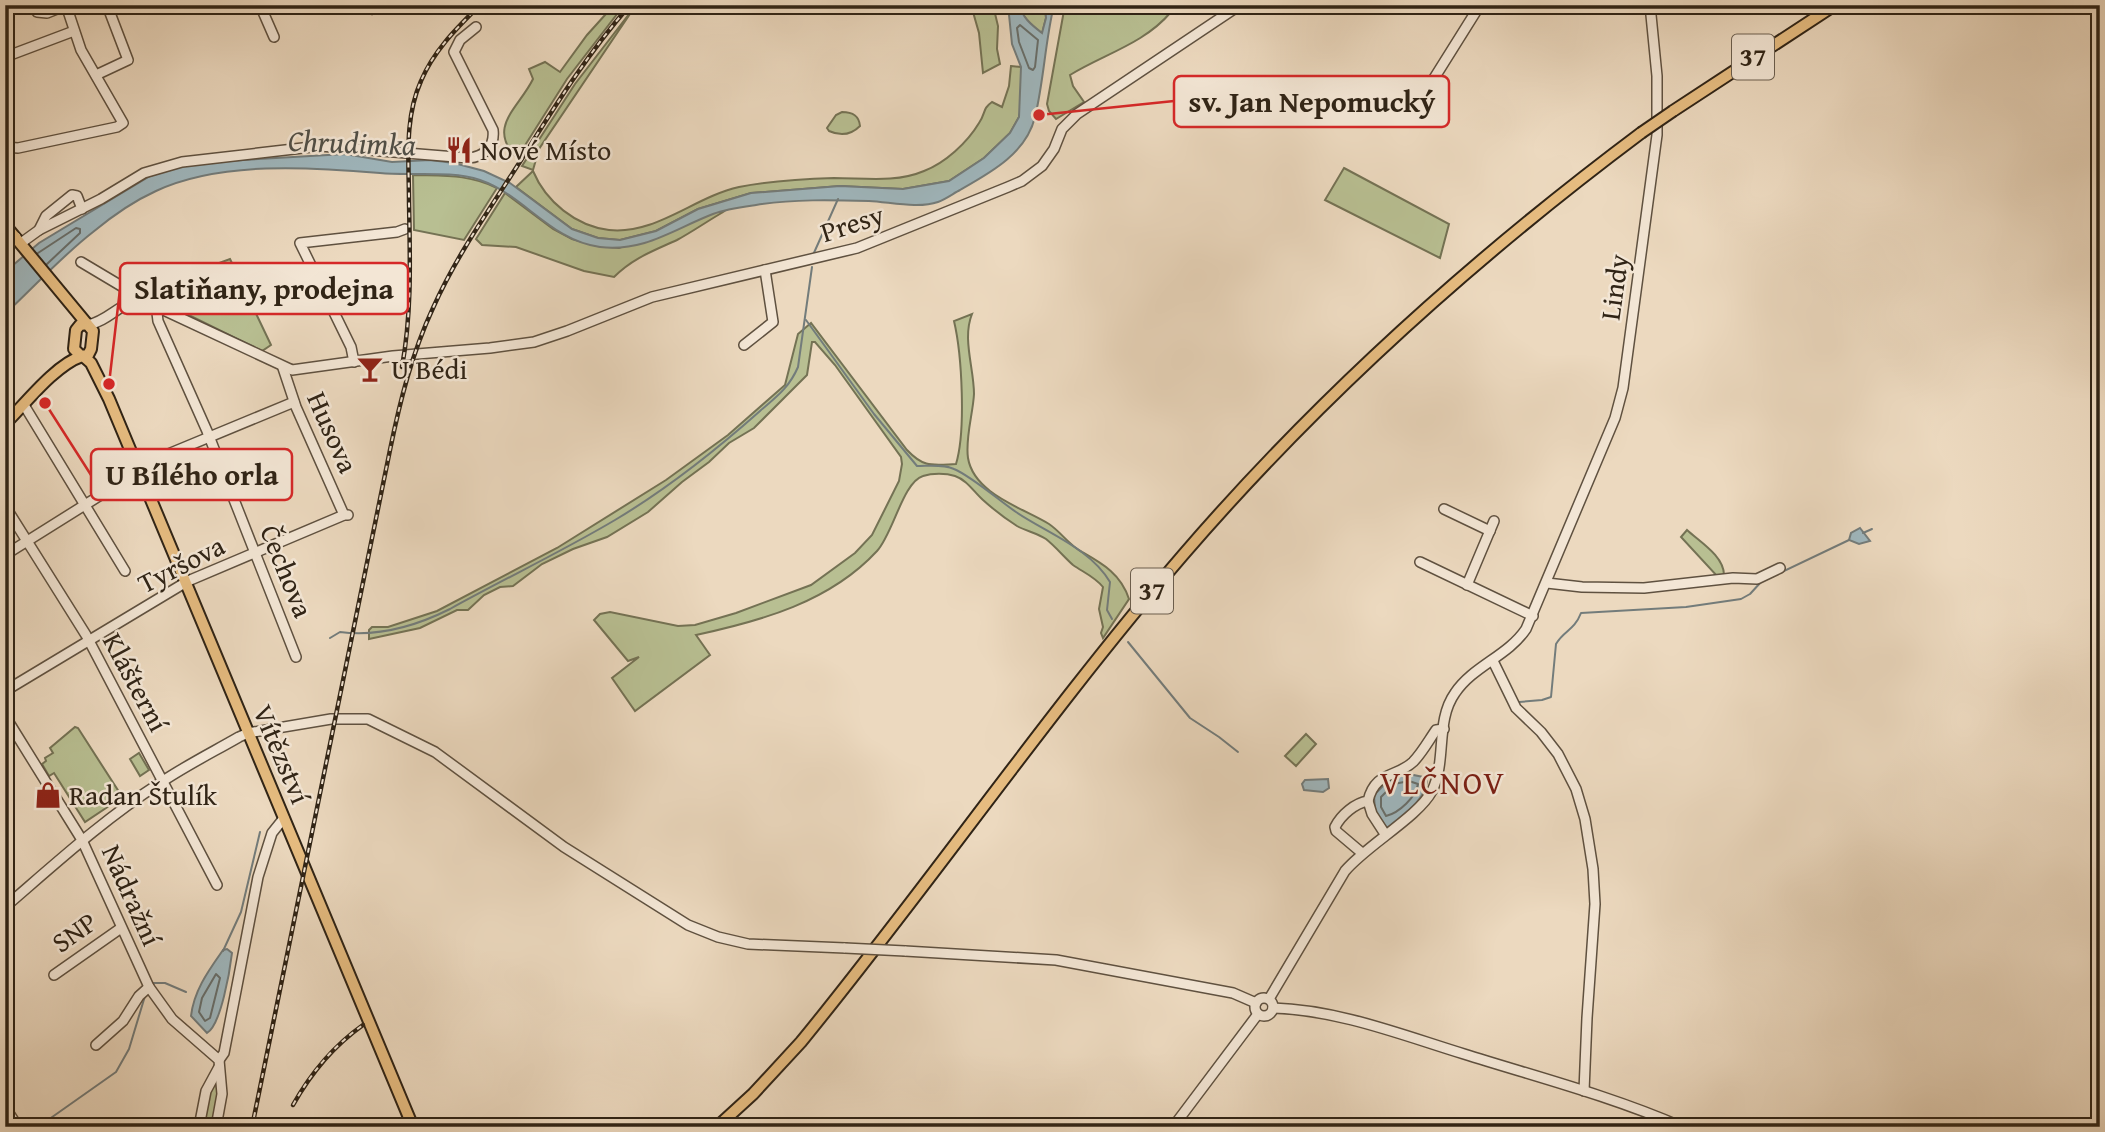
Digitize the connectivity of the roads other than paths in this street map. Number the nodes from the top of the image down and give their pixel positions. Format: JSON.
{"nodes":[{"id":1,"x":33,"y":5,"type":"edge"},
{"id":2,"x":66,"y":5,"type":"edge"},
{"id":3,"x":107,"y":5,"type":"edge"},
{"id":4,"x":260,"y":5,"type":"edge"},
{"id":5,"x":1240,"y":5,"type":"edge"},
{"id":6,"x":1480,"y":5,"type":"edge"},
{"id":7,"x":1650,"y":5,"type":"edge"},
{"id":8,"x":1835,"y":5,"type":"edge"},
{"id":9,"x":476,"y":27,"type":"dead end"},
{"id":10,"x":74,"y":31,"type":"junction"},
{"id":11,"x":274,"y":37,"type":"dead end"},
{"id":12,"x":5,"y":57,"type":"edge"},
{"id":13,"x":96,"y":75,"type":"junction"},
{"id":14,"x":1433,"y":80,"type":"dead end"},
{"id":15,"x":5,"y":147,"type":"edge"},
{"id":16,"x":82,"y":209,"type":"junction"},
{"id":17,"x":5,"y":225,"type":"edge"},
{"id":18,"x":405,"y":229,"type":"dead end"},
{"id":19,"x":39,"y":230,"type":"junction"},
{"id":20,"x":20,"y":242,"type":"junction"},
{"id":21,"x":5,"y":244,"type":"edge"},
{"id":22,"x":80,"y":262,"type":"dead end"},
{"id":23,"x":765,"y":270,"type":"junction"},
{"id":24,"x":170,"y":278,"type":"dead end"},
{"id":25,"x":138,"y":298,"type":"junction"},
{"id":26,"x":159,"y":308,"type":"junction"},
{"id":27,"x":116,"y":312,"type":"junction"},
{"id":28,"x":82,"y":330,"type":"junction"},
{"id":29,"x":92,"y":342,"type":"junction"},
{"id":30,"x":744,"y":345,"type":"dead end"},
{"id":31,"x":82,"y":356,"type":"junction"},
{"id":32,"x":354,"y":362,"type":"junction"},
{"id":33,"x":282,"y":368,"type":"junction"},
{"id":34,"x":49,"y":380,"type":"junction"},
{"id":35,"x":108,"y":399,"type":"junction"},
{"id":36,"x":294,"y":402,"type":"junction"},
{"id":37,"x":23,"y":405,"type":"junction"},
{"id":38,"x":5,"y":424,"type":"edge"},
{"id":39,"x":209,"y":437,"type":"junction"},
{"id":40,"x":138,"y":469,"type":"junction"},
{"id":41,"x":85,"y":505,"type":"junction"},
{"id":42,"x":5,"y":506,"type":"edge"},
{"id":43,"x":1444,"y":509,"type":"dead end"},
{"id":44,"x":346,"y":515,"type":"joint"},
{"id":45,"x":1494,"y":521,"type":"dead end"},
{"id":46,"x":1490,"y":531,"type":"junction"},
{"id":47,"x":28,"y":542,"type":"junction"},
{"id":48,"x":254,"y":553,"type":"junction"},
{"id":49,"x":5,"y":555,"type":"edge"},
{"id":50,"x":1420,"y":562,"type":"dead end"},
{"id":51,"x":1780,"y":568,"type":"dead end"},
{"id":52,"x":125,"y":571,"type":"dead end"},
{"id":53,"x":186,"y":583,"type":"junction"},
{"id":54,"x":1547,"y":583,"type":"junction"},
{"id":55,"x":1467,"y":585,"type":"junction"},
{"id":56,"x":1533,"y":616,"type":"junction"},
{"id":57,"x":89,"y":642,"type":"junction"},
{"id":58,"x":296,"y":657,"type":"dead end"},
{"id":59,"x":1493,"y":661,"type":"junction"},
{"id":60,"x":5,"y":691,"type":"edge"},
{"id":61,"x":5,"y":716,"type":"edge"},
{"id":62,"x":1444,"y":729,"type":"junction"},
{"id":63,"x":248,"y":733,"type":"junction"},
{"id":64,"x":162,"y":781,"type":"junction"},
{"id":65,"x":1368,"y":801,"type":"junction"},
{"id":66,"x":284,"y":818,"type":"junction"},
{"id":67,"x":1385,"y":834,"type":"junction"},
{"id":68,"x":82,"y":841,"type":"junction"},
{"id":69,"x":1362,"y":853,"type":"junction"},
{"id":70,"x":217,"y":885,"type":"dead end"},
{"id":71,"x":5,"y":907,"type":"edge"},
{"id":72,"x":121,"y":928,"type":"junction"},
{"id":73,"x":54,"y":975,"type":"dead end"},
{"id":74,"x":149,"y":987,"type":"junction"},
{"id":75,"x":1256,"y":1003,"type":"junction"},
{"id":76,"x":1271,"y":1003,"type":"junction"},
{"id":77,"x":1258,"y":1014,"type":"junction"},
{"id":78,"x":96,"y":1045,"type":"dead end"},
{"id":79,"x":219,"y":1064,"type":"junction"},
{"id":80,"x":1584,"y":1091,"type":"junction"},
{"id":81,"x":5,"y":1107,"type":"edge"},
{"id":82,"x":18,"y":1127,"type":"edge"},
{"id":83,"x":199,"y":1127,"type":"edge"},
{"id":84,"x":216,"y":1127,"type":"edge"},
{"id":85,"x":413,"y":1127,"type":"edge"},
{"id":86,"x":717,"y":1127,"type":"edge"},
{"id":87,"x":1173,"y":1127,"type":"edge"},
{"id":88,"x":1682,"y":1127,"type":"edge"}],
"edges":[{"from":1,"to":2,"type":"street"},
{"from":2,"to":10,"type":"street"},
{"from":3,"to":13,"type":"street"},
{"from":4,"to":11,"type":"street"},
{"from":5,"to":23,"type":"street","name":"Presy"},
{"from":6,"to":14,"type":"street"},
{"from":7,"to":54,"type":"street","name":"Lindy"},
{"from":8,"to":86,"type":"main road","number":"37","bridge":true},
{"from":9,"to":16,"type":"street"},
{"from":10,"to":12,"type":"street"},
{"from":10,"to":13,"type":"street"},
{"from":13,"to":15,"type":"street"},
{"from":16,"to":19,"type":"street"},
{"from":16,"to":19,"type":"street"},
{"from":17,"to":20,"type":"main road"},
{"from":18,"to":32,"type":"street"},
{"from":19,"to":20,"type":"street"},
{"from":20,"to":21,"type":"street"},
{"from":20,"to":28,"type":"main road"},
{"from":22,"to":25,"type":"street"},
{"from":23,"to":30,"type":"street"},
{"from":23,"to":32,"type":"street","name":"Presy"},
{"from":24,"to":25,"type":"street"},
{"from":25,"to":26,"type":"street"},
{"from":25,"to":27,"type":"street"},
{"from":26,"to":33,"type":"street"},
{"from":26,"to":39,"type":"street","name":"Čechova"},
{"from":27,"to":28,"type":"street"},
{"from":27,"to":29,"type":"street"},
{"from":28,"to":29,"type":"main road","name":"Vítězství"},
{"from":28,"to":31,"type":"main road","name":"Vítězství"},
{"from":28,"to":34,"type":"main road"},
{"from":29,"to":31,"type":"main road"},
{"from":29,"to":35,"type":"main road","name":"Vítězství"},
{"from":31,"to":34,"type":"main road"},
{"from":31,"to":35,"type":"main road","name":"Vítězství"},
{"from":32,"to":33,"type":"street","name":"Presy"},
{"from":33,"to":36,"type":"street","name":"Husova"},
{"from":34,"to":37,"type":"main road"},
{"from":35,"to":40,"type":"main road","name":"Vítězství"},
{"from":36,"to":39,"type":"street"},
{"from":36,"to":44,"type":"street","name":"Husova"},
{"from":37,"to":38,"type":"main road"},
{"from":37,"to":41,"type":"street"},
{"from":39,"to":40,"type":"street"},
{"from":39,"to":48,"type":"street","name":"Čechova"},
{"from":40,"to":41,"type":"street"},
{"from":40,"to":53,"type":"main road","name":"Vítězství"},
{"from":41,"to":47,"type":"street"},
{"from":41,"to":52,"type":"street"},
{"from":42,"to":47,"type":"street","name":"Klášterní"},
{"from":43,"to":46,"type":"street"},
{"from":44,"to":48,"type":"street","name":"Tyršova"},
{"from":45,"to":46,"type":"street"},
{"from":46,"to":55,"type":"street"},
{"from":47,"to":49,"type":"street"},
{"from":47,"to":57,"type":"street","name":"Klášterní"},
{"from":48,"to":53,"type":"street","name":"Tyršova"},
{"from":48,"to":58,"type":"street","name":"Čechova"},
{"from":50,"to":55,"type":"street"},
{"from":51,"to":54,"type":"street"},
{"from":53,"to":57,"type":"street","name":"Tyršova"},
{"from":53,"to":63,"type":"main road","name":"Vítězství"},
{"from":54,"to":56,"type":"street","name":"Lindy"},
{"from":55,"to":56,"type":"street"},
{"from":56,"to":59,"type":"street","name":"Lindy"},
{"from":57,"to":60,"type":"street","name":"Tyršova"},
{"from":57,"to":64,"type":"street","name":"Klášterní"},
{"from":59,"to":62,"type":"street","name":"Lindy"},
{"from":59,"to":80,"type":"street"},
{"from":61,"to":68,"type":"street","name":"Nádražní"},
{"from":62,"to":65,"type":"street"},
{"from":62,"to":67,"type":"street","name":"Lindy"},
{"from":63,"to":64,"type":"street"},
{"from":63,"to":66,"type":"main road","name":"Vítězství"},
{"from":63,"to":75,"type":"street","bridge":true},
{"from":64,"to":68,"type":"street"},
{"from":64,"to":70,"type":"street","name":"Klášterní"},
{"from":65,"to":67,"type":"street"},
{"from":65,"to":69,"type":"street"},
{"from":66,"to":79,"type":"street"},
{"from":66,"to":85,"type":"main road","name":"Vítězství"},
{"from":67,"to":69,"type":"street","name":"Lindy"},
{"from":68,"to":71,"type":"street"},
{"from":68,"to":72,"type":"street","name":"Nádražní"},
{"from":69,"to":76,"type":"street","name":"Lindy"},
{"from":72,"to":73,"type":"street","name":"SNP"},
{"from":72,"to":74,"type":"street","name":"Nádražní"},
{"from":74,"to":78,"type":"street","name":"Nádražní"},
{"from":74,"to":79,"type":"street","name":"Nádražní"},
{"from":75,"to":76,"type":"street"},
{"from":75,"to":77,"type":"street"},
{"from":76,"to":77,"type":"street"},
{"from":76,"to":80,"type":"street"},
{"from":77,"to":87,"type":"street"},
{"from":79,"to":83,"type":"street"},
{"from":79,"to":84,"type":"street"},
{"from":80,"to":88,"type":"street"},
{"from":81,"to":82,"type":"street"}]}
